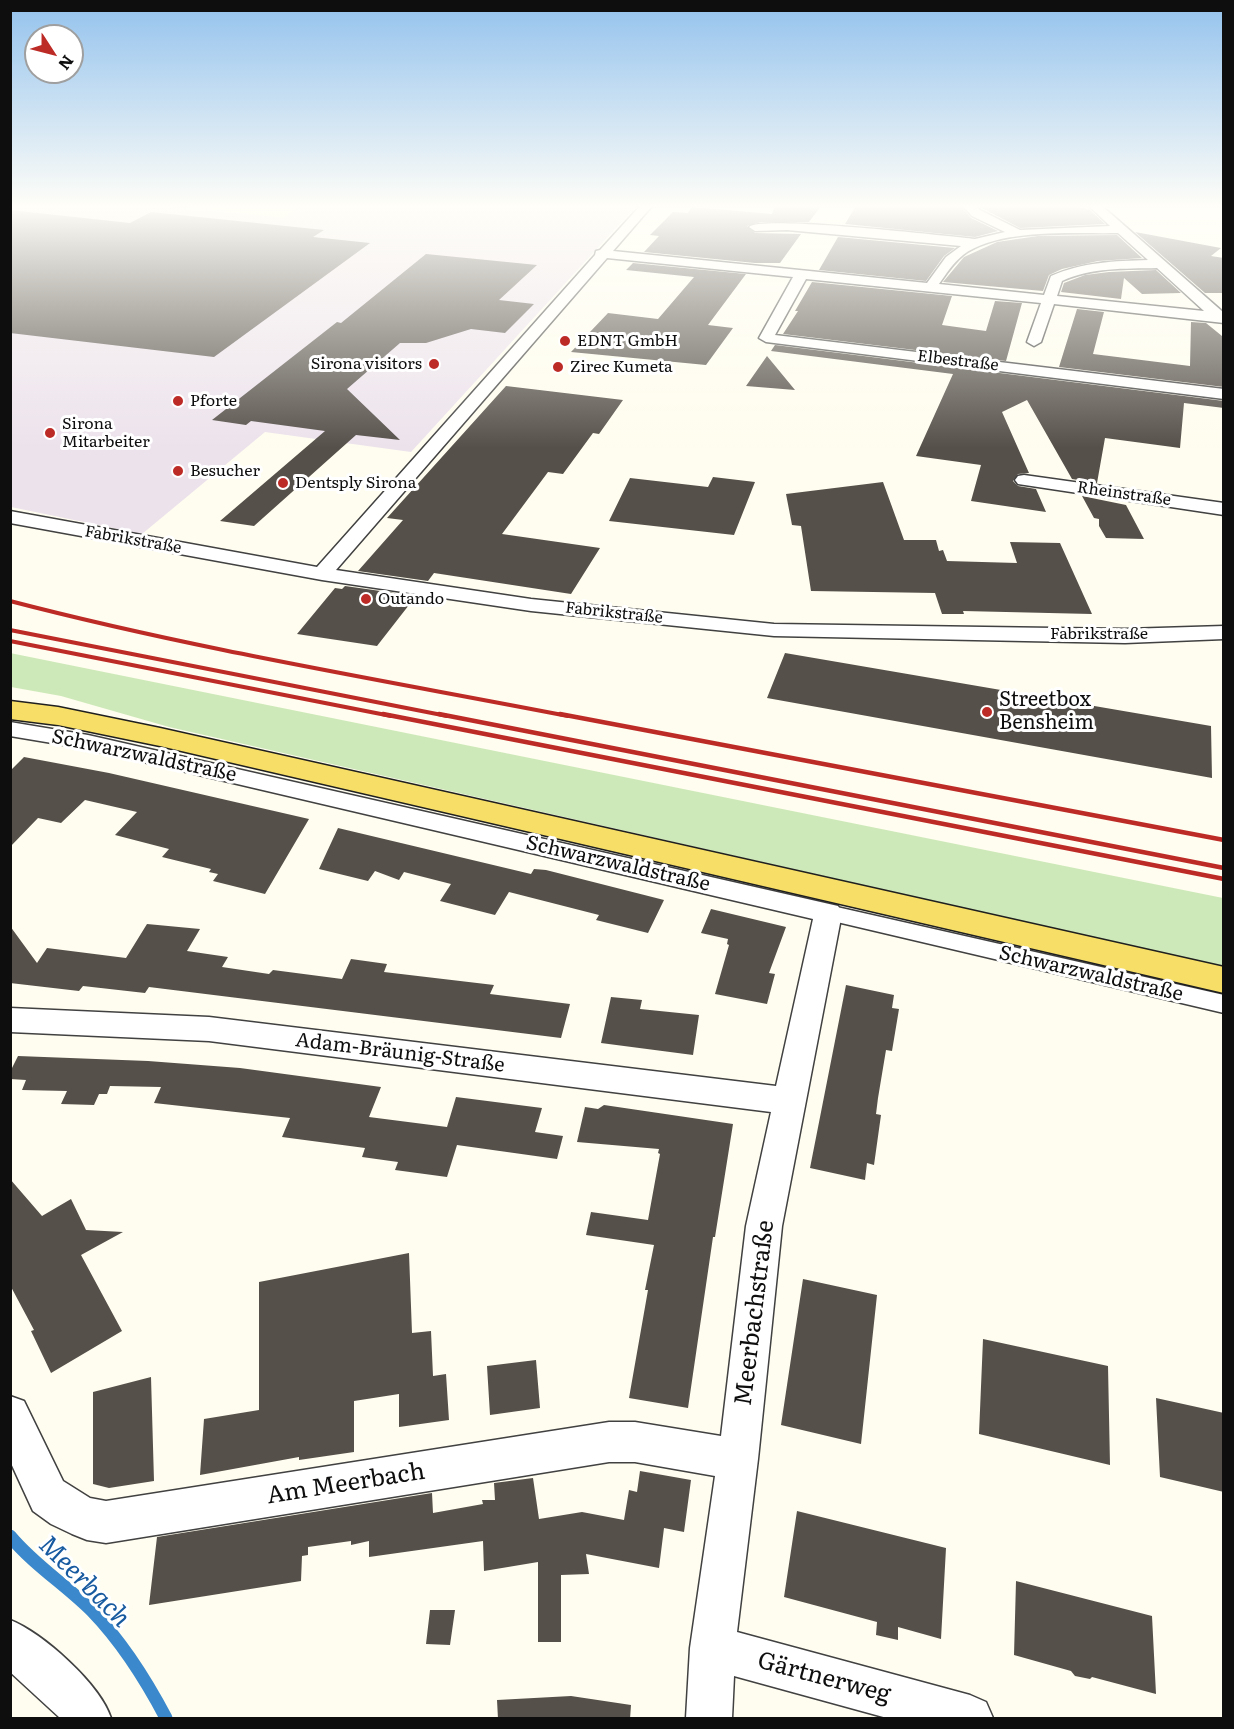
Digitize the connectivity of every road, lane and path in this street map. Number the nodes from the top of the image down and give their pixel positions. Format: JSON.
{"nodes":[{"id":1,"x":573,"y":287,"type":"edge"},
{"id":2,"x":795,"y":287,"type":"edge"},
{"id":3,"x":918,"y":287,"type":"edge"},
{"id":4,"x":1053,"y":287,"type":"edge"},
{"id":5,"x":1185,"y":287,"type":"edge"},
{"id":6,"x":930,"y":288,"type":"joint"},
{"id":7,"x":1048,"y":299,"type":"junction"},
{"id":8,"x":1222,"y":318,"type":"edge"},
{"id":9,"x":1034,"y":342,"type":"dead end"},
{"id":10,"x":1224,"y":394,"type":"edge"},
{"id":11,"x":1024,"y":480,"type":"dead end"},
{"id":12,"x":1224,"y":509,"type":"edge"},
{"id":13,"x":10,"y":517,"type":"edge"},
{"id":14,"x":322,"y":574,"type":"junction"},
{"id":15,"x":1224,"y":632,"type":"edge"},
{"id":16,"x":10,"y":710,"type":"edge"},
{"id":17,"x":10,"y":729,"type":"edge"},
{"id":18,"x":828,"y":913,"type":"junction"},
{"id":19,"x":1224,"y":980,"type":"edge"},
{"id":20,"x":1224,"y":1005,"type":"edge"},
{"id":21,"x":10,"y":1020,"type":"edge"},
{"id":22,"x":789,"y":1101,"type":"junction"},
{"id":23,"x":10,"y":1414,"type":"edge"},
{"id":24,"x":738,"y":1459,"type":"junction"},
{"id":25,"x":10,"y":1642,"type":"edge"},
{"id":26,"x":713,"y":1648,"type":"junction"},
{"id":27,"x":88,"y":1719,"type":"edge"},
{"id":28,"x":709,"y":1719,"type":"edge"},
{"id":29,"x":970,"y":1719,"type":"edge"}],
"edges":[{"from":1,"to":14,"type":"street"},
{"from":2,"to":10,"type":"street","name":"Elbestraße"},
{"from":3,"to":6,"type":"street"},
{"from":4,"to":7,"type":"street"},
{"from":5,"to":8,"type":"street"},
{"from":6,"to":7,"type":"street"},
{"from":7,"to":8,"type":"street"},
{"from":7,"to":9,"type":"street"},
{"from":11,"to":12,"type":"street","name":"Rheinstraße"},
{"from":13,"to":14,"type":"street","name":"Fabrikstraße"},
{"from":14,"to":15,"type":"street","name":"Fabrikstraße"},
{"from":16,"to":19,"type":"main road","name":"Schwarzwaldstraße"},
{"from":17,"to":18,"type":"street","name":"Schwarzwaldstraße"},
{"from":18,"to":20,"type":"street","name":"Schwarzwaldstraße"},
{"from":18,"to":22,"type":"street","name":"Meerbachstraße"},
{"from":21,"to":22,"type":"street","name":"Adam-Bräunig-Straße"},
{"from":22,"to":24,"type":"street","name":"Meerbachstraße"},
{"from":23,"to":24,"type":"street","name":"Am Meerbach"},
{"from":24,"to":26,"type":"street","name":"Meerbachstraße"},
{"from":25,"to":27,"type":"street"},
{"from":26,"to":28,"type":"street","name":"Meerbachstraße"},
{"from":26,"to":29,"type":"street","name":"Gärtnerweg"}]}
